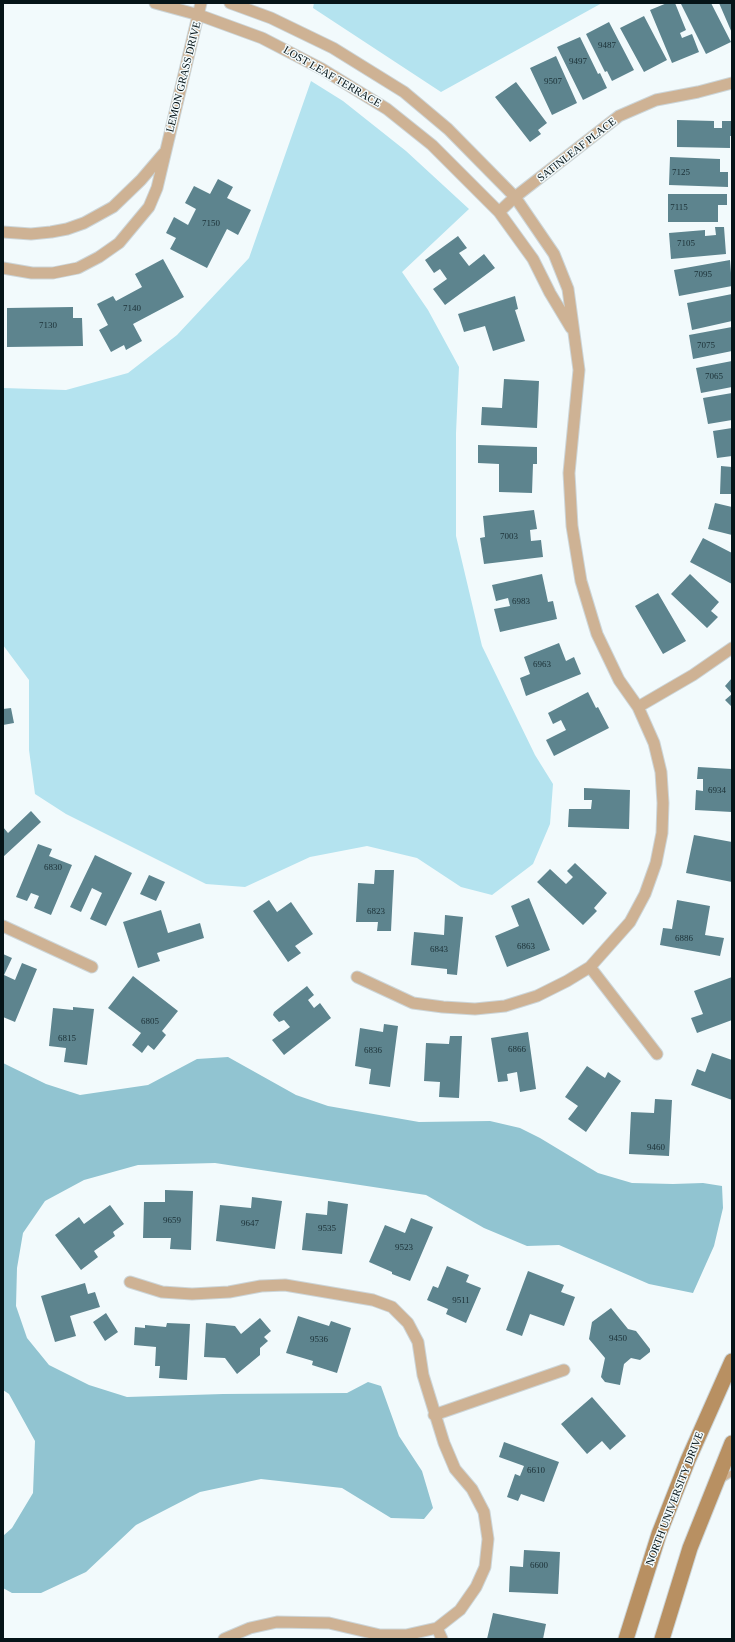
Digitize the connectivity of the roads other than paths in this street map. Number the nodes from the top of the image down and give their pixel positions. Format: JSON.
{"nodes":[{"id":1,"x":155,"y":3,"type":"edge"},
{"id":2,"x":202,"y":3,"type":"edge"},
{"id":3,"x":230,"y":3,"type":"edge"},
{"id":4,"x":199,"y":15,"type":"junction"},
{"id":5,"x":732,"y":83,"type":"edge"},
{"id":6,"x":166,"y":151,"type":"junction"},
{"id":7,"x":515,"y":198,"type":"junction"},
{"id":8,"x":498,"y":212,"type":"junction"},
{"id":9,"x":3,"y":232,"type":"edge"},
{"id":10,"x":3,"y":268,"type":"edge"},
{"id":11,"x":572,"y":331,"type":"junction"},
{"id":12,"x":732,"y":648,"type":"edge"},
{"id":13,"x":638,"y":707,"type":"junction"},
{"id":14,"x":3,"y":926,"type":"edge"},
{"id":15,"x":92,"y":967,"type":"dead end"},
{"id":16,"x":590,"y":967,"type":"junction"},
{"id":17,"x":357,"y":978,"type":"dead end"},
{"id":18,"x":657,"y":1054,"type":"dead end"},
{"id":19,"x":130,"y":1282,"type":"dead end"},
{"id":20,"x":732,"y":1361,"type":"edge"},
{"id":21,"x":564,"y":1370,"type":"dead end"},
{"id":22,"x":434,"y":1416,"type":"junction"},
{"id":23,"x":732,"y":1444,"type":"edge"},
{"id":24,"x":732,"y":1473,"type":"edge"},
{"id":25,"x":716,"y":1483,"type":"junction"},
{"id":26,"x":437,"y":1628,"type":"junction"},
{"id":27,"x":224,"y":1639,"type":"edge"},
{"id":28,"x":442,"y":1639,"type":"edge"},
{"id":29,"x":626,"y":1639,"type":"edge"},
{"id":30,"x":662,"y":1639,"type":"edge"}],
"edges":[{"from":1,"to":4,"type":"street","name":"LOST LEAF TERRACE"},
{"from":2,"to":4,"type":"street","name":"LEMON GRASS DRIVE"},
{"from":3,"to":7,"type":"street","name":"LOST LEAF TERRACE"},
{"from":4,"to":6,"type":"street","name":"LEMON GRASS DRIVE"},
{"from":4,"to":8,"type":"street","name":"LOST LEAF TERRACE"},
{"from":5,"to":7,"type":"street","name":"SATINLEAF PLACE"},
{"from":6,"to":9,"type":"street","name":"LEMON GRASS DRIVE"},
{"from":6,"to":10,"type":"street","name":"LEMON GRASS DRIVE"},
{"from":7,"to":8,"type":"street","name":"SATINLEAF PLACE"},
{"from":7,"to":11,"type":"street","name":"LOST LEAF TERRACE"},
{"from":8,"to":11,"type":"street","name":"LOST LEAF TERRACE"},
{"from":11,"to":13,"type":"street","name":"LOST LEAF TERRACE"},
{"from":12,"to":13,"type":"street"},
{"from":13,"to":16,"type":"street","name":"LOST LEAF TERRACE"},
{"from":14,"to":15,"type":"street"},
{"from":16,"to":17,"type":"street","name":"LOST LEAF TERRACE"},
{"from":16,"to":18,"type":"street"},
{"from":19,"to":22,"type":"street"},
{"from":20,"to":29,"type":"main road","name":"NORTH UNIVERSITY DRIVE"},
{"from":21,"to":22,"type":"street"},
{"from":22,"to":26,"type":"street"},
{"from":23,"to":25,"type":"main road"},
{"from":24,"to":25,"type":"lane"},
{"from":25,"to":30,"type":"main road"},
{"from":26,"to":27,"type":"street"},
{"from":26,"to":28,"type":"street"}]}
